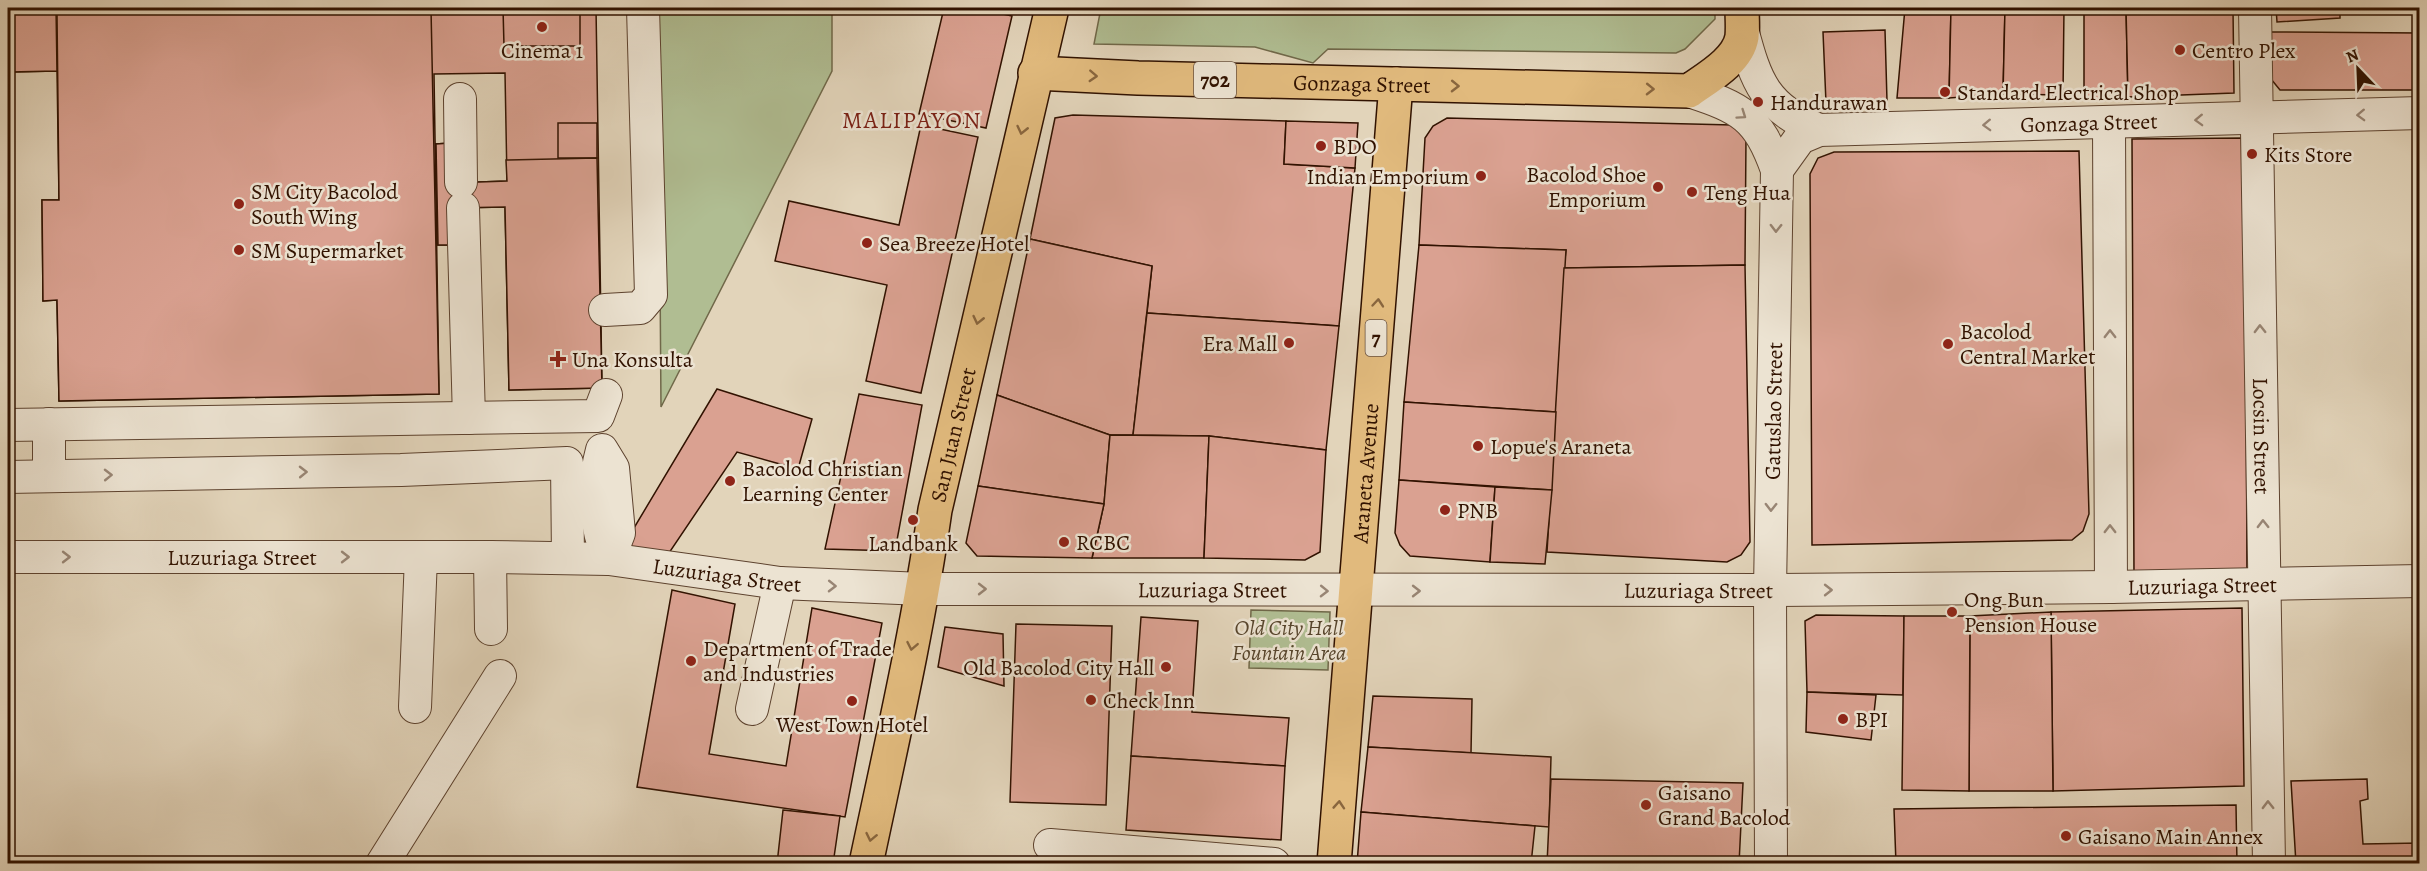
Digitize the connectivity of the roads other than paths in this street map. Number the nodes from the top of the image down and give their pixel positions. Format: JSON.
{"nodes":[{"id":1,"x":643,"y":8,"type":"edge"},
{"id":2,"x":1052,"y":8,"type":"edge"},
{"id":3,"x":2255,"y":8,"type":"edge"},
{"id":4,"x":1742,"y":18,"type":"edge"},
{"id":5,"x":1035,"y":72,"type":"junction"},
{"id":6,"x":1396,"y":84,"type":"junction"},
{"id":7,"x":1689,"y":91,"type":"junction"},
{"id":8,"x":460,"y":99,"type":"dead end"},
{"id":9,"x":2420,"y":113,"type":"edge"},
{"id":10,"x":2257,"y":118,"type":"junction"},
{"id":11,"x":2109,"y":124,"type":"junction"},
{"id":12,"x":1819,"y":130,"type":"junction"},
{"id":13,"x":1777,"y":170,"type":"junction"},
{"id":14,"x":604,"y":310,"type":"dead end"},
{"id":15,"x":469,"y":418,"type":"junction"},
{"id":16,"x":401,"y":419,"type":"junction"},
{"id":17,"x":49,"y":424,"type":"junction"},
{"id":18,"x":8,"y":425,"type":"edge"},
{"id":19,"x":400,"y":470,"type":"junction"},
{"id":20,"x":8,"y":477,"type":"edge"},
{"id":21,"x":50,"y":477,"type":"junction"},
{"id":22,"x":8,"y":557,"type":"edge"},
{"id":23,"x":420,"y":557,"type":"junction"},
{"id":24,"x":490,"y":557,"type":"junction"},
{"id":25,"x":568,"y":558,"type":"junction"},
{"id":26,"x":609,"y":559,"type":"junction"},
{"id":27,"x":2420,"y":581,"type":"edge"},
{"id":28,"x":2264,"y":582,"type":"junction"},
{"id":29,"x":780,"y":583,"type":"junction"},
{"id":30,"x":2111,"y":587,"type":"junction"},
{"id":31,"x":923,"y":589,"type":"junction"},
{"id":32,"x":1770,"y":590,"type":"junction"},
{"id":33,"x":1357,"y":591,"type":"junction"},
{"id":34,"x":490,"y":629,"type":"dead end"},
{"id":35,"x":501,"y":676,"type":"dead end"},
{"id":36,"x":415,"y":707,"type":"dead end"},
{"id":37,"x":752,"y":709,"type":"dead end"},
{"id":38,"x":1050,"y":845,"type":"dead end"},
{"id":39,"x":382,"y":864,"type":"edge"},
{"id":40,"x":866,"y":864,"type":"edge"},
{"id":41,"x":1274,"y":864,"type":"edge"},
{"id":42,"x":1334,"y":864,"type":"edge"},
{"id":43,"x":1771,"y":864,"type":"edge"},
{"id":44,"x":2269,"y":864,"type":"edge"}],
"edges":[{"from":1,"to":14,"type":"street"},
{"from":2,"to":5,"type":"main road","name":"San Juan Street"},
{"from":3,"to":10,"type":"street","name":"Locsin Street"},
{"from":4,"to":7,"type":"main road"},
{"from":4,"to":12,"type":"street"},
{"from":5,"to":6,"type":"main road","name":"Gonzaga Street","number":"702","one_way":true},
{"from":5,"to":31,"type":"main road","name":"San Juan Street","one_way":true},
{"from":6,"to":7,"type":"main road","name":"Gonzaga Street","one_way":true},
{"from":33,"to":6,"type":"main road","name":"Araneta Avenue","number":"7","one_way":true},
{"from":7,"to":13,"type":"street","name":"Gatuslao Street","one_way":true},
{"from":8,"to":15,"type":"street"},
{"from":9,"to":10,"type":"street","name":"Gonzaga Street","one_way":true},
{"from":10,"to":11,"type":"street","name":"Gonzaga Street","one_way":true},
{"from":28,"to":10,"type":"street","name":"Locsin Street","one_way":true},
{"from":11,"to":12,"type":"street","name":"Gonzaga Street","one_way":true},
{"from":30,"to":11,"type":"street","one_way":true},
{"from":12,"to":13,"type":"street"},
{"from":13,"to":32,"type":"street","name":"Gatuslao Street","one_way":true},
{"from":15,"to":16,"type":"street"},
{"from":15,"to":26,"type":"street"},
{"from":16,"to":17,"type":"street"},
{"from":16,"to":19,"type":"street"},
{"from":17,"to":18,"type":"street"},
{"from":17,"to":21,"type":"street"},
{"from":21,"to":19,"type":"street","one_way":true},
{"from":19,"to":25,"type":"street"},
{"from":20,"to":21,"type":"street"},
{"from":22,"to":23,"type":"street","name":"Luzuriaga Street","one_way":true},
{"from":23,"to":24,"type":"street","name":"Luzuriaga Street"},
{"from":23,"to":36,"type":"street"},
{"from":24,"to":25,"type":"street","name":"Luzuriaga Street"},
{"from":24,"to":34,"type":"street"},
{"from":25,"to":26,"type":"street","name":"Luzuriaga Street"},
{"from":26,"to":29,"type":"street","name":"Luzuriaga Street"},
{"from":27,"to":28,"type":"street","name":"Luzuriaga Street"},
{"from":28,"to":30,"type":"street","name":"Luzuriaga Street"},
{"from":44,"to":28,"type":"street","name":"Locsin Street","one_way":true},
{"from":29,"to":31,"type":"street","name":"Luzuriaga Street","one_way":true},
{"from":29,"to":37,"type":"street"},
{"from":32,"to":30,"type":"street","name":"Luzuriaga Street","one_way":true},
{"from":31,"to":33,"type":"street","name":"Luzuriaga Street","one_way":true},
{"from":31,"to":40,"type":"main road","name":"San Juan Street","one_way":true},
{"from":33,"to":32,"type":"street","name":"Luzuriaga Street","one_way":true},
{"from":32,"to":43,"type":"street","name":"Gatuslao Street"},
{"from":42,"to":33,"type":"main road","name":"Araneta Avenue","number":"7","one_way":true},
{"from":35,"to":39,"type":"street"},
{"from":38,"to":41,"type":"street"}]}
